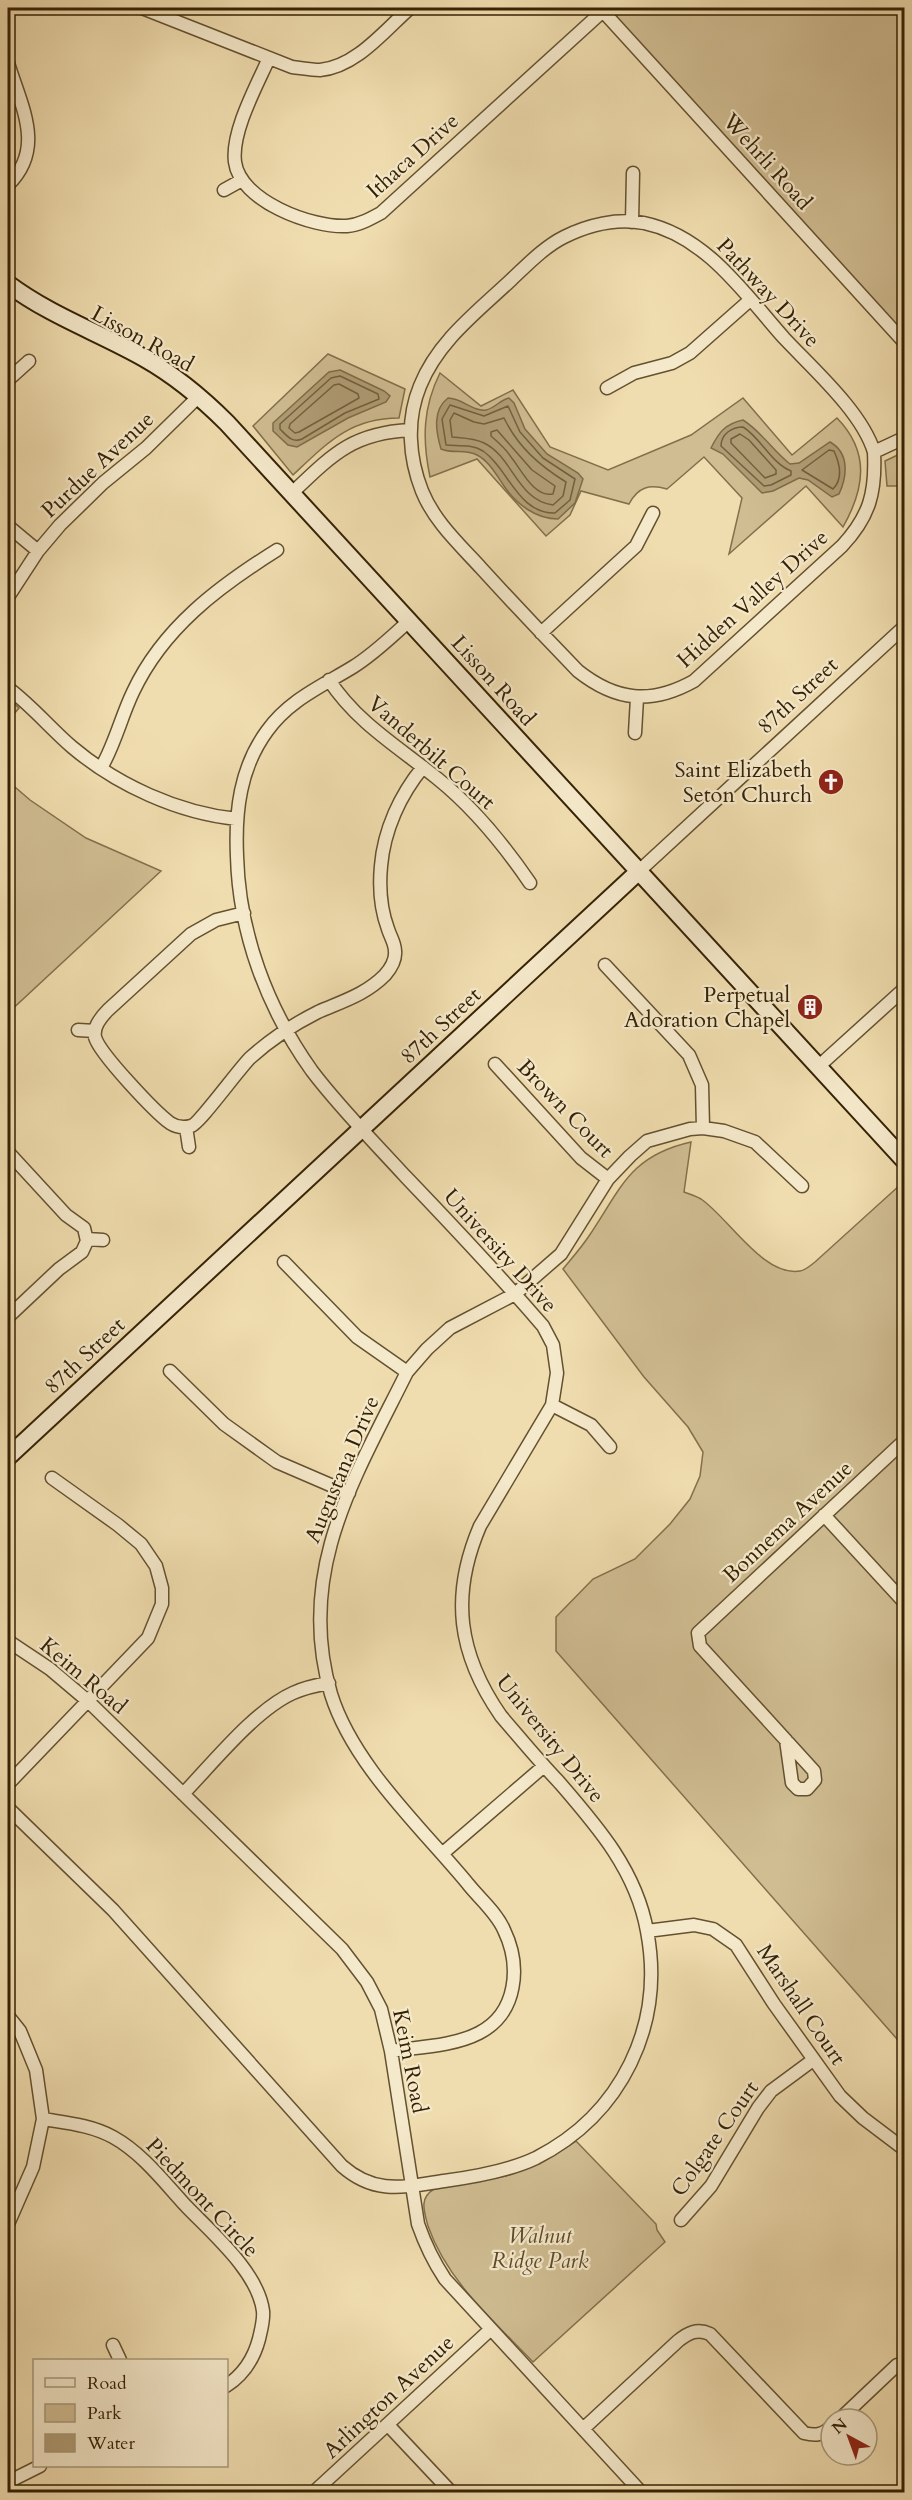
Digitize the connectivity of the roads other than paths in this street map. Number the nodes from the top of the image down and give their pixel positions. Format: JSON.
{"nodes":[{"id":1,"x":142,"y":8,"type":"edge"},
{"id":2,"x":410,"y":8,"type":"edge"},
{"id":3,"x":602,"y":9,"type":"edge"},
{"id":4,"x":269,"y":58,"type":"junction"},
{"id":5,"x":8,"y":63,"type":"edge"},
{"id":6,"x":633,"y":173,"type":"dead end"},
{"id":7,"x":242,"y":180,"type":"junction"},
{"id":8,"x":8,"y":185,"type":"edge"},
{"id":9,"x":224,"y":190,"type":"dead end"},
{"id":10,"x":632,"y":222,"type":"junction"},
{"id":11,"x":8,"y":284,"type":"edge"},
{"id":12,"x":750,"y":300,"type":"junction"},
{"id":13,"x":904,"y":342,"type":"edge"},
{"id":14,"x":28,"y":362,"type":"dead end"},
{"id":15,"x":8,"y":380,"type":"edge"},
{"id":16,"x":607,"y":388,"type":"dead end"},
{"id":17,"x":199,"y":396,"type":"junction"},
{"id":18,"x":410,"y":430,"type":"junction"},
{"id":19,"x":904,"y":438,"type":"edge"},
{"id":20,"x":873,"y":452,"type":"junction"},
{"id":21,"x":292,"y":493,"type":"junction"},
{"id":22,"x":653,"y":513,"type":"dead end"},
{"id":23,"x":8,"y":526,"type":"edge"},
{"id":24,"x":277,"y":550,"type":"dead end"},
{"id":25,"x":38,"y":551,"type":"junction"},
{"id":26,"x":8,"y":597,"type":"edge"},
{"id":27,"x":409,"y":621,"type":"junction"},
{"id":28,"x":904,"y":627,"type":"edge"},
{"id":29,"x":541,"y":633,"type":"junction"},
{"id":30,"x":329,"y":680,"type":"junction"},
{"id":31,"x":8,"y":688,"type":"edge"},
{"id":32,"x":637,"y":698,"type":"junction"},
{"id":33,"x":635,"y":733,"type":"dead end"},
{"id":34,"x":423,"y":767,"type":"junction"},
{"id":35,"x":101,"y":768,"type":"junction"},
{"id":36,"x":237,"y":819,"type":"junction"},
{"id":37,"x":638,"y":872,"type":"junction"},
{"id":38,"x":530,"y":884,"type":"dead end"},
{"id":39,"x":243,"y":913,"type":"junction"},
{"id":40,"x":605,"y":966,"type":"dead end"},
{"id":41,"x":904,"y":988,"type":"edge"},
{"id":42,"x":78,"y":1030,"type":"dead end"},
{"id":43,"x":287,"y":1030,"type":"junction"},
{"id":44,"x":95,"y":1031,"type":"junction"},
{"id":45,"x":495,"y":1064,"type":"dead end"},
{"id":46,"x":819,"y":1066,"type":"junction"},
{"id":47,"x":186,"y":1127,"type":"junction"},
{"id":48,"x":362,"y":1128,"type":"junction"},
{"id":49,"x":703,"y":1128,"type":"junction"},
{"id":50,"x":189,"y":1148,"type":"dead end"},
{"id":51,"x":8,"y":1152,"type":"edge"},
{"id":52,"x":904,"y":1160,"type":"edge"},
{"id":53,"x":608,"y":1179,"type":"junction"},
{"id":54,"x":802,"y":1186,"type":"dead end"},
{"id":55,"x":87,"y":1239,"type":"junction"},
{"id":56,"x":102,"y":1240,"type":"dead end"},
{"id":57,"x":284,"y":1262,"type":"dead end"},
{"id":58,"x":515,"y":1294,"type":"junction"},
{"id":59,"x":8,"y":1317,"type":"edge"},
{"id":60,"x":170,"y":1371,"type":"dead end"},
{"id":61,"x":406,"y":1372,"type":"junction"},
{"id":62,"x":552,"y":1405,"type":"junction"},
{"id":63,"x":904,"y":1441,"type":"edge"},
{"id":64,"x":610,"y":1447,"type":"dead end"},
{"id":65,"x":8,"y":1457,"type":"edge"},
{"id":66,"x":52,"y":1478,"type":"dead end"},
{"id":67,"x":349,"y":1493,"type":"junction"},
{"id":68,"x":824,"y":1515,"type":"junction"},
{"id":69,"x":904,"y":1602,"type":"edge"},
{"id":70,"x":8,"y":1641,"type":"edge"},
{"id":71,"x":329,"y":1683,"type":"junction"},
{"id":72,"x":89,"y":1702,"type":"junction"},
{"id":73,"x":786,"y":1740,"type":"dead end"},
{"id":74,"x":544,"y":1766,"type":"junction"},
{"id":75,"x":8,"y":1784,"type":"edge"},
{"id":76,"x":183,"y":1794,"type":"junction"},
{"id":77,"x":8,"y":1808,"type":"edge"},
{"id":78,"x":443,"y":1853,"type":"junction"},
{"id":79,"x":647,"y":1931,"type":"junction"},
{"id":80,"x":8,"y":2016,"type":"edge"},
{"id":81,"x":391,"y":2051,"type":"junction"},
{"id":82,"x":813,"y":2060,"type":"junction"},
{"id":83,"x":43,"y":2119,"type":"junction"},
{"id":84,"x":904,"y":2149,"type":"edge"},
{"id":85,"x":412,"y":2185,"type":"junction"},
{"id":86,"x":681,"y":2220,"type":"dead end"},
{"id":87,"x":8,"y":2224,"type":"edge"},
{"id":88,"x":491,"y":2329,"type":"junction"},
{"id":89,"x":113,"y":2345,"type":"dead end"},
{"id":90,"x":119,"y":2359,"type":"edge"},
{"id":91,"x":897,"y":2365,"type":"dead end"},
{"id":92,"x":228,"y":2384,"type":"edge"},
{"id":93,"x":853,"y":2407,"type":"edge"},
{"id":94,"x":388,"y":2425,"type":"junction"},
{"id":95,"x":583,"y":2429,"type":"junction"},
{"id":96,"x":819,"y":2435,"type":"edge"},
{"id":97,"x":38,"y":2467,"type":"edge"},
{"id":98,"x":8,"y":2482,"type":"edge"},
{"id":99,"x":314,"y":2493,"type":"edge"},
{"id":100,"x":451,"y":2493,"type":"edge"},
{"id":101,"x":641,"y":2493,"type":"edge"}],
"edges":[{"from":1,"to":4,"type":"street"},
{"from":2,"to":4,"type":"street"},
{"from":3,"to":7,"type":"street","name":"Ithaca Drive"},
{"from":3,"to":13,"type":"street","name":"Wehrli Road"},
{"from":4,"to":7,"type":"street"},
{"from":5,"to":8,"type":"street"},
{"from":6,"to":10,"type":"street"},
{"from":7,"to":9,"type":"street"},
{"from":10,"to":12,"type":"street","name":"Pathway Drive"},
{"from":10,"to":18,"type":"street","name":"Pathway Drive"},
{"from":11,"to":17,"type":"street","name":"Lisson Road"},
{"from":12,"to":16,"type":"street"},
{"from":12,"to":20,"type":"street","name":"Pathway Drive"},
{"from":14,"to":15,"type":"street"},
{"from":17,"to":21,"type":"street","name":"Lisson Road"},
{"from":17,"to":25,"type":"street","name":"Purdue Avenue"},
{"from":18,"to":21,"type":"street"},
{"from":18,"to":29,"type":"street","name":"Hidden Valley Drive"},
{"from":19,"to":20,"type":"street"},
{"from":20,"to":32,"type":"street","name":"Hidden Valley Drive"},
{"from":21,"to":27,"type":"street","name":"Lisson Road"},
{"from":22,"to":29,"type":"street"},
{"from":23,"to":25,"type":"street"},
{"from":24,"to":35,"type":"street"},
{"from":25,"to":26,"type":"street","name":"Purdue Avenue"},
{"from":27,"to":30,"type":"street","name":"University Drive"},
{"from":27,"to":37,"type":"street","name":"Lisson Road"},
{"from":28,"to":37,"type":"street","name":"87th Street"},
{"from":29,"to":32,"type":"street","name":"Hidden Valley Drive"},
{"from":30,"to":34,"type":"street","name":"Vanderbilt Court"},
{"from":30,"to":36,"type":"street","name":"University Drive"},
{"from":31,"to":35,"type":"street"},
{"from":32,"to":33,"type":"street"},
{"from":34,"to":38,"type":"street","name":"Vanderbilt Court"},
{"from":34,"to":43,"type":"street"},
{"from":35,"to":36,"type":"street"},
{"from":36,"to":39,"type":"street","name":"University Drive"},
{"from":37,"to":46,"type":"street","name":"Lisson Road"},
{"from":37,"to":48,"type":"street","name":"87th Street"},
{"from":39,"to":43,"type":"street","name":"University Drive"},
{"from":39,"to":44,"type":"street"},
{"from":40,"to":49,"type":"street"},
{"from":41,"to":46,"type":"street"},
{"from":42,"to":44,"type":"street"},
{"from":43,"to":47,"type":"street"},
{"from":43,"to":48,"type":"street","name":"University Drive"},
{"from":44,"to":47,"type":"street"},
{"from":45,"to":53,"type":"street","name":"Brown Court"},
{"from":46,"to":52,"type":"street","name":"Lisson Road"},
{"from":47,"to":50,"type":"street"},
{"from":48,"to":58,"type":"street","name":"University Drive"},
{"from":48,"to":65,"type":"street","name":"87th Street"},
{"from":49,"to":53,"type":"street","name":"Augustana Drive"},
{"from":49,"to":54,"type":"street","name":"Augustana Drive"},
{"from":51,"to":55,"type":"street"},
{"from":53,"to":58,"type":"street","name":"Augustana Drive"},
{"from":55,"to":56,"type":"street"},
{"from":55,"to":59,"type":"street"},
{"from":57,"to":61,"type":"street"},
{"from":58,"to":61,"type":"street","name":"Augustana Drive"},
{"from":58,"to":62,"type":"street","name":"University Drive"},
{"from":60,"to":67,"type":"street"},
{"from":61,"to":67,"type":"street","name":"Augustana Drive"},
{"from":62,"to":64,"type":"street"},
{"from":62,"to":74,"type":"street","name":"University Drive"},
{"from":63,"to":68,"type":"street","name":"Bonnema Avenue"},
{"from":66,"to":72,"type":"street"},
{"from":67,"to":71,"type":"street","name":"Augustana Drive"},
{"from":68,"to":69,"type":"street"},
{"from":68,"to":73,"type":"street","name":"Bonnema Avenue"},
{"from":70,"to":72,"type":"street","name":"Keim Road"},
{"from":71,"to":76,"type":"street"},
{"from":71,"to":78,"type":"street","name":"Augustana Drive"},
{"from":72,"to":75,"type":"street"},
{"from":72,"to":76,"type":"street","name":"Keim Road"},
{"from":74,"to":78,"type":"street"},
{"from":74,"to":79,"type":"street","name":"University Drive"},
{"from":76,"to":81,"type":"street","name":"Keim Road"},
{"from":77,"to":85,"type":"street","name":"University Drive"},
{"from":78,"to":81,"type":"street","name":"Augustana Drive"},
{"from":79,"to":82,"type":"street","name":"Marshall Court"},
{"from":79,"to":85,"type":"street","name":"University Drive"},
{"from":80,"to":83,"type":"street"},
{"from":81,"to":85,"type":"street","name":"Keim Road"},
{"from":82,"to":84,"type":"street","name":"Marshall Court"},
{"from":82,"to":86,"type":"street","name":"Colgate Court"},
{"from":83,"to":87,"type":"street"},
{"from":83,"to":92,"type":"street","name":"Piedmont Circle"},
{"from":85,"to":88,"type":"street","name":"Keim Road"},
{"from":88,"to":94,"type":"street","name":"Arlington Avenue"},
{"from":88,"to":95,"type":"street","name":"Keim Road"},
{"from":89,"to":90,"type":"street"},
{"from":91,"to":93,"type":"street"},
{"from":94,"to":99,"type":"street","name":"Arlington Avenue"},
{"from":94,"to":100,"type":"street"},
{"from":95,"to":96,"type":"street"},
{"from":95,"to":101,"type":"street","name":"Keim Road"},
{"from":97,"to":98,"type":"street"}]}
